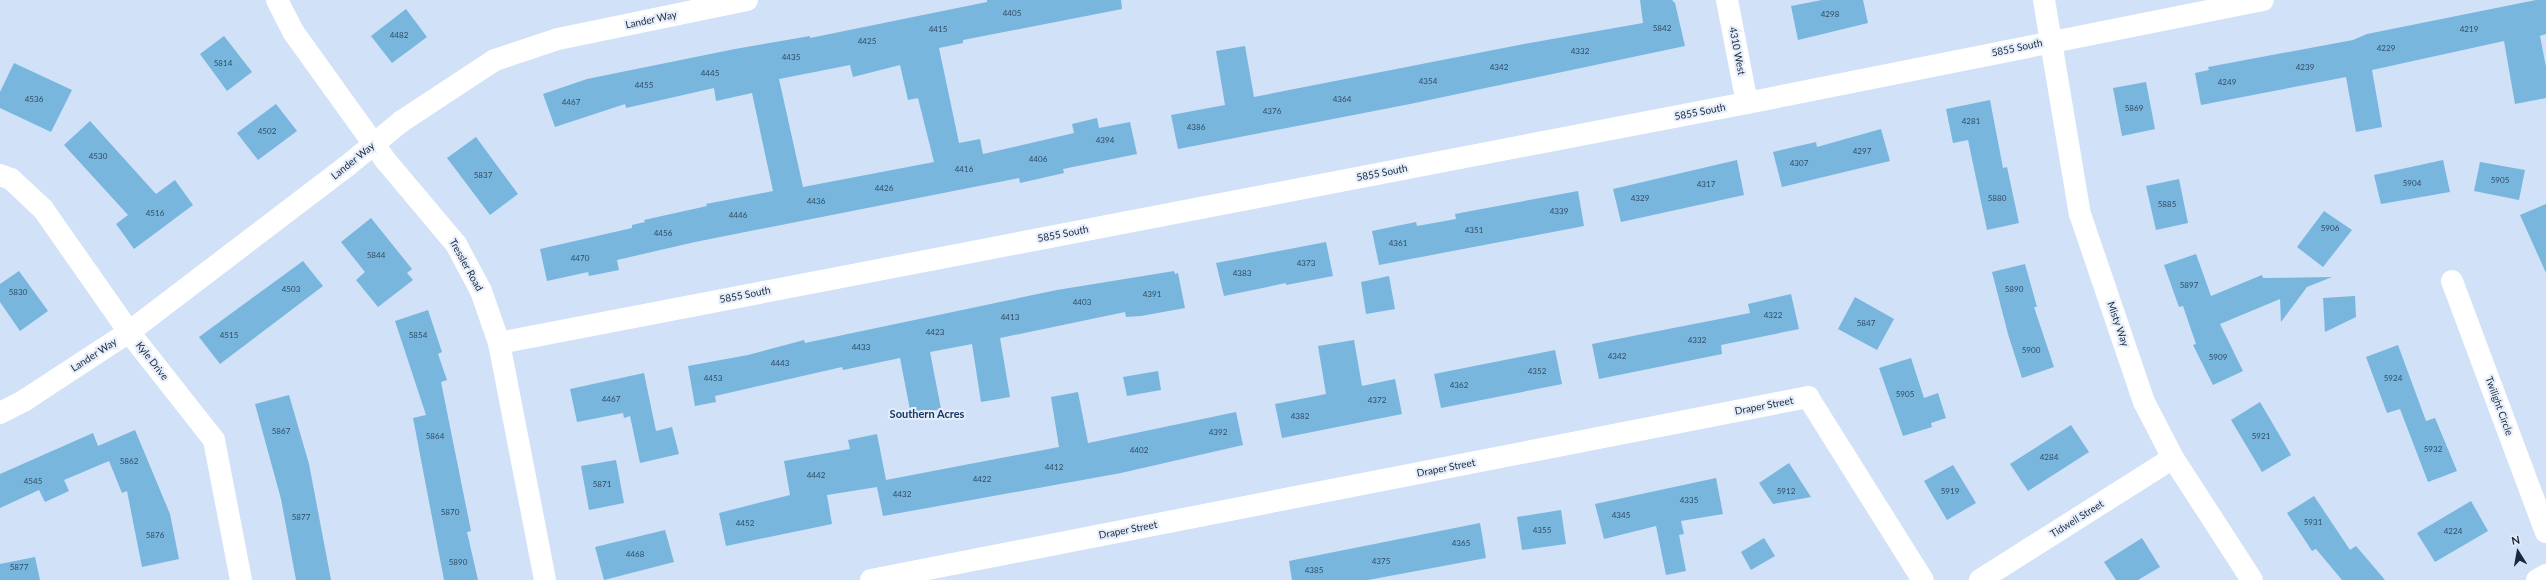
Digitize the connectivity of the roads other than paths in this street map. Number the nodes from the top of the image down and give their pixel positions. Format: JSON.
{"nodes":[{"id":1,"x":277,"y":0,"type":"edge"},
{"id":2,"x":747,"y":0,"type":"edge"},
{"id":3,"x":1727,"y":0,"type":"edge"},
{"id":4,"x":2044,"y":0,"type":"edge"},
{"id":5,"x":2263,"y":0,"type":"edge"},
{"id":6,"x":2052,"y":41,"type":"junction"},
{"id":7,"x":1747,"y":103,"type":"junction"},
{"id":8,"x":374,"y":144,"type":"junction"},
{"id":9,"x":0,"y":175,"type":"edge"},
{"id":10,"x":2452,"y":281,"type":"dead end"},
{"id":11,"x":129,"y":332,"type":"junction"},
{"id":12,"x":499,"y":343,"type":"junction"},
{"id":13,"x":0,"y":413,"type":"edge"},
{"id":14,"x":2173,"y":458,"type":"junction"},
{"id":15,"x":2546,"y":532,"type":"edge"},
{"id":16,"x":2546,"y":575,"type":"edge"},
{"id":17,"x":241,"y":580,"type":"edge"},
{"id":18,"x":545,"y":580,"type":"edge"},
{"id":19,"x":871,"y":580,"type":"edge"},
{"id":20,"x":1923,"y":580,"type":"edge"},
{"id":21,"x":1980,"y":580,"type":"edge"},
{"id":22,"x":2252,"y":580,"type":"edge"},
{"id":23,"x":2537,"y":580,"type":"edge"}],
"edges":[{"from":1,"to":8,"type":"street","name":"Tressler Road"},
{"from":2,"to":8,"type":"street","name":"Lander Way"},
{"from":3,"to":7,"type":"street","name":"4310 West"},
{"from":4,"to":6,"type":"street","name":"Misty Way"},
{"from":5,"to":6,"type":"street","name":"5855 South"},
{"from":6,"to":7,"type":"street","name":"5855 South"},
{"from":6,"to":14,"type":"street","name":"Misty Way"},
{"from":7,"to":12,"type":"street","name":"5855 South"},
{"from":8,"to":11,"type":"street","name":"Lander Way"},
{"from":8,"to":12,"type":"street","name":"Tressler Road"},
{"from":9,"to":11,"type":"street","name":"Kyle Drive"},
{"from":10,"to":15,"type":"street","name":"Twilight Circle"},
{"from":11,"to":13,"type":"street","name":"Lander Way"},
{"from":11,"to":17,"type":"street","name":"Kyle Drive"},
{"from":12,"to":18,"type":"street","name":"Tressler Road"},
{"from":14,"to":21,"type":"street","name":"Tidwell Street"},
{"from":14,"to":22,"type":"street","name":"Misty Way"},
{"from":16,"to":23,"type":"street"},
{"from":19,"to":20,"type":"street","name":"Draper Street"}]}
